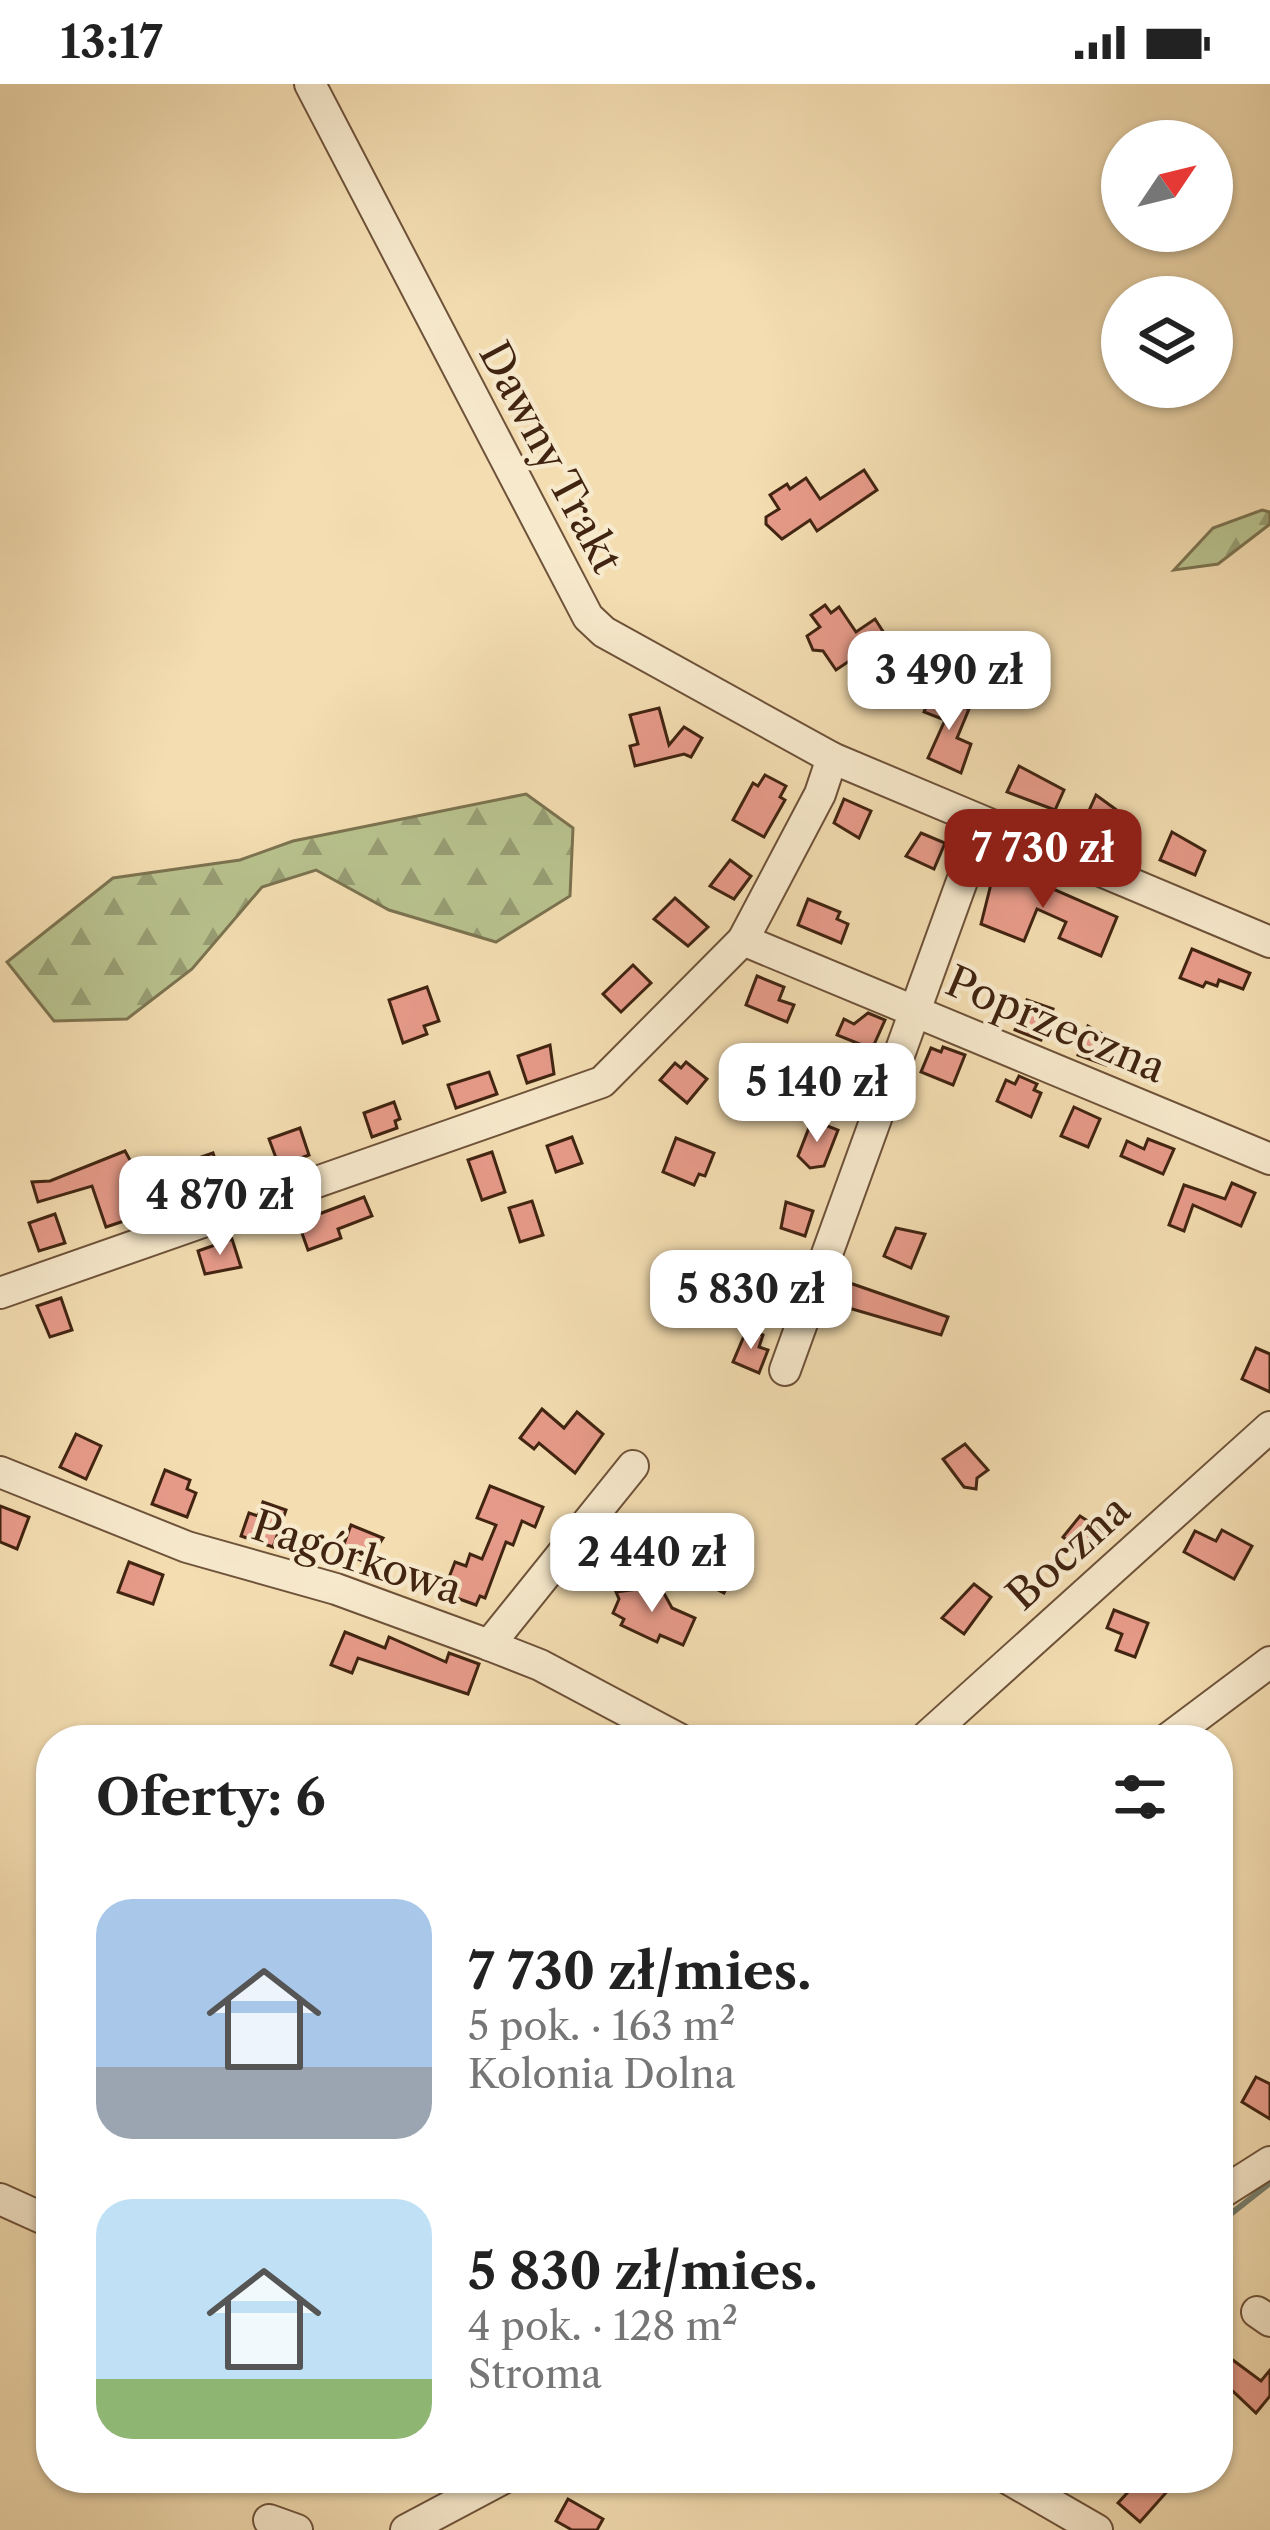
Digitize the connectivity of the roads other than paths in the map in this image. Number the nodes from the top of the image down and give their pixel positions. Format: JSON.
{"nodes":[{"id":1,"x":310,"y":84,"type":"edge"},
{"id":2,"x":832,"y":758,"type":"junction"},
{"id":3,"x":983,"y":823,"type":"junction"},
{"id":4,"x":743,"y":940,"type":"junction"},
{"id":5,"x":1270,"y":942,"type":"edge"},
{"id":6,"x":913,"y":1010,"type":"junction"},
{"id":7,"x":1270,"y":1159,"type":"edge"},
{"id":8,"x":0,"y":1293,"type":"edge"},
{"id":9,"x":785,"y":1370,"type":"dead end"},
{"id":10,"x":1270,"y":1427,"type":"edge"},
{"id":11,"x":633,"y":1466,"type":"dead end"},
{"id":12,"x":0,"y":1472,"type":"edge"},
{"id":13,"x":489,"y":1645,"type":"junction"},
{"id":14,"x":1270,"y":1662,"type":"edge"},
{"id":15,"x":653,"y":1725,"type":"edge"},
{"id":16,"x":940,"y":1725,"type":"edge"},
{"id":17,"x":1186,"y":1725,"type":"edge"},
{"id":18,"x":1270,"y":2162,"type":"edge"},
{"id":19,"x":1233,"y":2185,"type":"edge"},
{"id":20,"x":0,"y":2199,"type":"edge"},
{"id":21,"x":36,"y":2215,"type":"edge"},
{"id":22,"x":476,"y":2493,"type":"edge"},
{"id":23,"x":1033,"y":2493,"type":"edge"},
{"id":24,"x":406,"y":2530,"type":"edge"},
{"id":25,"x":1097,"y":2530,"type":"edge"}],
"edges":[{"from":1,"to":2,"type":"street","name":"Dawny Trakt"},
{"from":2,"to":3,"type":"street","name":"Dawny Trakt"},
{"from":2,"to":4,"type":"street"},
{"from":3,"to":5,"type":"street","name":"Dawny Trakt"},
{"from":3,"to":6,"type":"street"},
{"from":4,"to":6,"type":"street","name":"Poprzeczna"},
{"from":4,"to":8,"type":"street"},
{"from":6,"to":7,"type":"street","name":"Poprzeczna"},
{"from":6,"to":9,"type":"street"},
{"from":10,"to":16,"type":"street","name":"Boczna"},
{"from":11,"to":13,"type":"street"},
{"from":12,"to":13,"type":"street","name":"Pagórkowa"},
{"from":13,"to":15,"type":"street","name":"Pagórkowa"},
{"from":14,"to":17,"type":"street"},
{"from":18,"to":19,"type":"street"},
{"from":20,"to":21,"type":"street"},
{"from":22,"to":24,"type":"street"},
{"from":23,"to":25,"type":"street"}]}
